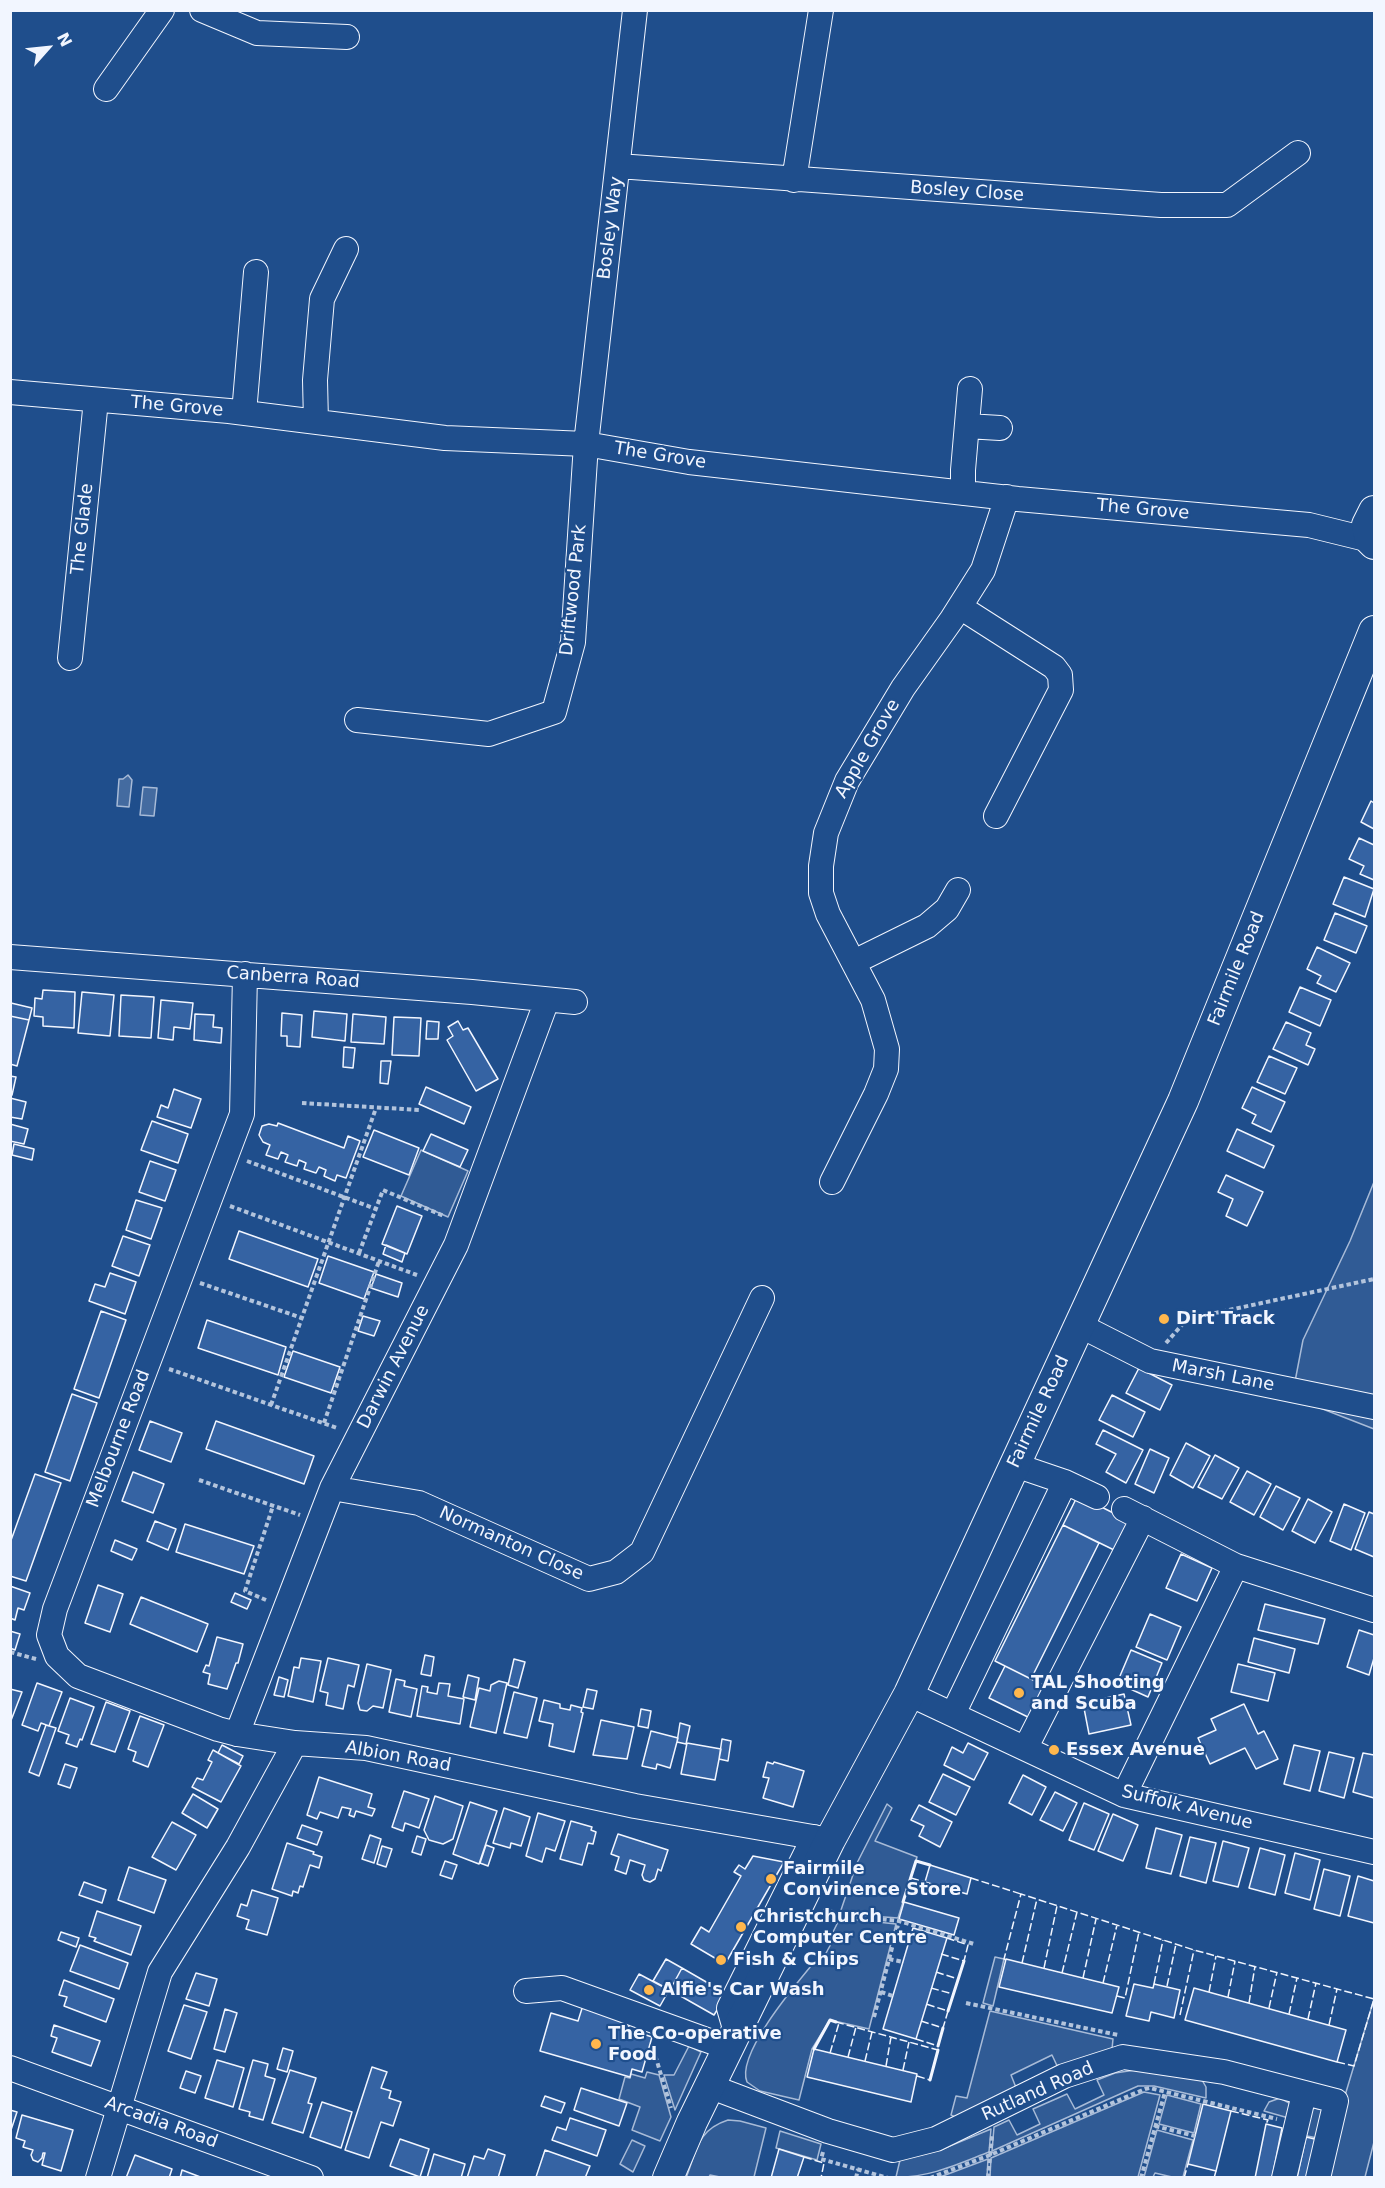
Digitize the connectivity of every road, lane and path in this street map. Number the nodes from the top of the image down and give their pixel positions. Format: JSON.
{"nodes":[{"id":1,"x":162,"y":10,"type":"edge"},
{"id":2,"x":202,"y":10,"type":"edge"},
{"id":3,"x":635,"y":10,"type":"edge"},
{"id":4,"x":821,"y":10,"type":"edge"},
{"id":5,"x":346,"y":37,"type":"dead end"},
{"id":6,"x":106,"y":89,"type":"dead end"},
{"id":7,"x":1298,"y":153,"type":"dead end"},
{"id":8,"x":618,"y":166,"type":"junction"},
{"id":9,"x":794,"y":180,"type":"junction"},
{"id":10,"x":346,"y":249,"type":"dead end"},
{"id":11,"x":256,"y":272,"type":"dead end"},
{"id":12,"x":970,"y":389,"type":"dead end"},
{"id":13,"x":10,"y":392,"type":"edge"},
{"id":14,"x":96,"y":400,"type":"junction"},
{"id":15,"x":244,"y":413,"type":"junction"},
{"id":16,"x":316,"y":422,"type":"junction"},
{"id":17,"x":967,"y":426,"type":"junction"},
{"id":18,"x":1000,"y":428,"type":"dead end"},
{"id":19,"x":586,"y":444,"type":"junction"},
{"id":20,"x":963,"y":493,"type":"junction"},
{"id":21,"x":1007,"y":497,"type":"junction"},
{"id":22,"x":1372,"y":528,"type":"edge"},
{"id":23,"x":960,"y":607,"type":"junction"},
{"id":24,"x":1374,"y":631,"type":"edge"},
{"id":25,"x":70,"y":658,"type":"dead end"},
{"id":26,"x":357,"y":720,"type":"dead end"},
{"id":27,"x":996,"y":816,"type":"dead end"},
{"id":28,"x":958,"y":890,"type":"dead end"},
{"id":29,"x":10,"y":957,"type":"edge"},
{"id":30,"x":854,"y":962,"type":"junction"},
{"id":31,"x":245,"y":974,"type":"junction"},
{"id":32,"x":547,"y":1000,"type":"junction"},
{"id":33,"x":575,"y":1002,"type":"dead end"},
{"id":34,"x":302,"y":1103,"type":"dead end"},
{"id":35,"x":376,"y":1108,"type":"junction"},
{"id":36,"x":420,"y":1110,"type":"dead end"},
{"id":37,"x":227,"y":1153,"type":"junction"},
{"id":38,"x":832,"y":1182,"type":"dead end"},
{"id":39,"x":344,"y":1197,"type":"junction"},
{"id":40,"x":210,"y":1199,"type":"junction"},
{"id":41,"x":376,"y":1209,"type":"junction"},
{"id":42,"x":463,"y":1224,"type":"junction"},
{"id":43,"x":328,"y":1242,"type":"junction"},
{"id":44,"x":359,"y":1253,"type":"junction"},
{"id":45,"x":379,"y":1261,"type":"junction"},
{"id":46,"x":180,"y":1276,"type":"junction"},
{"id":47,"x":1374,"y":1279,"type":"edge"},
{"id":48,"x":437,"y":1283,"type":"junction"},
{"id":49,"x":750,"y":1309,"type":"dead end"},
{"id":50,"x":302,"y":1318,"type":"junction"},
{"id":51,"x":1079,"y":1325,"type":"junction"},
{"id":52,"x":1150,"y":1361,"type":"junction"},
{"id":53,"x":148,"y":1362,"type":"junction"},
{"id":54,"x":271,"y":1405,"type":"junction"},
{"id":55,"x":1374,"y":1407,"type":"edge"},
{"id":56,"x":324,"y":1423,"type":"junction"},
{"id":57,"x":359,"y":1436,"type":"junction"},
{"id":58,"x":1015,"y":1465,"type":"junction"},
{"id":59,"x":199,"y":1479,"type":"dead end"},
{"id":60,"x":1065,"y":1482,"type":"junction"},
{"id":61,"x":332,"y":1488,"type":"junction"},
{"id":62,"x":1097,"y":1497,"type":"dead end"},
{"id":63,"x":273,"y":1506,"type":"junction"},
{"id":64,"x":319,"y":1522,"type":"junction"},
{"id":65,"x":1236,"y":1566,"type":"junction"},
{"id":66,"x":286,"y":1609,"type":"junction"},
{"id":67,"x":1374,"y":1610,"type":"edge"},
{"id":68,"x":909,"y":1694,"type":"junction"},
{"id":69,"x":953,"y":1714,"type":"junction"},
{"id":70,"x":237,"y":1734,"type":"junction"},
{"id":71,"x":295,"y":1743,"type":"junction"},
{"id":72,"x":1026,"y":1747,"type":"junction"},
{"id":73,"x":1124,"y":1795,"type":"junction"},
{"id":74,"x":822,"y":1838,"type":"junction"},
{"id":75,"x":1374,"y":1852,"type":"edge"},
{"id":76,"x":802,"y":1897,"type":"junction"},
{"id":77,"x":899,"y":1921,"type":"junction"},
{"id":78,"x":974,"y":1944,"type":"dead end"},
{"id":79,"x":889,"y":1959,"type":"junction"},
{"id":80,"x":903,"y":1962,"type":"dead end"},
{"id":81,"x":526,"y":1991,"type":"dead end"},
{"id":82,"x":881,"y":1992,"type":"junction"},
{"id":83,"x":893,"y":1996,"type":"dead end"},
{"id":84,"x":966,"y":2003,"type":"dead end"},
{"id":85,"x":874,"y":2017,"type":"dead end"},
{"id":86,"x":1129,"y":2037,"type":"dead end"},
{"id":87,"x":733,"y":2040,"type":"junction"},
{"id":88,"x":647,"y":2055,"type":"dead end"},
{"id":89,"x":10,"y":2068,"type":"edge"},
{"id":90,"x":709,"y":2086,"type":"junction"},
{"id":91,"x":1165,"y":2092,"type":"junction"},
{"id":92,"x":1304,"y":2094,"type":"junction"},
{"id":93,"x":119,"y":2107,"type":"junction"},
{"id":94,"x":986,"y":2114,"type":"junction"},
{"id":95,"x":1280,"y":2119,"type":"dead end"},
{"id":96,"x":692,"y":2122,"type":"junction"},
{"id":97,"x":1155,"y":2126,"type":"junction"},
{"id":98,"x":1195,"y":2136,"type":"dead end"},
{"id":99,"x":990,"y":2155,"type":"junction"},
{"id":100,"x":858,"y":2169,"type":"dead end"},
{"id":101,"x":98,"y":2178,"type":"edge"},
{"id":102,"x":311,"y":2178,"type":"edge"},
{"id":103,"x":668,"y":2178,"type":"edge"},
{"id":104,"x":856,"y":2178,"type":"edge"},
{"id":105,"x":930,"y":2178,"type":"edge"},
{"id":106,"x":988,"y":2178,"type":"edge"},
{"id":107,"x":1141,"y":2178,"type":"edge"},
{"id":108,"x":1284,"y":2178,"type":"edge"},
{"id":109,"x":1318,"y":2178,"type":"edge"}],
"edges":[{"from":1,"to":6,"type":"street"},
{"from":2,"to":5,"type":"street"},
{"from":3,"to":8,"type":"street","name":"Bosley Way"},
{"from":4,"to":9,"type":"street"},
{"from":7,"to":9,"type":"street","name":"Bosley Close"},
{"from":8,"to":9,"type":"street","name":"Bosley Close"},
{"from":8,"to":19,"type":"street","name":"Bosley Way"},
{"from":10,"to":16,"type":"street"},
{"from":11,"to":15,"type":"street"},
{"from":12,"to":17,"type":"street"},
{"from":13,"to":14,"type":"street","name":"The Grove"},
{"from":14,"to":15,"type":"street","name":"The Grove"},
{"from":14,"to":25,"type":"street","name":"The Glade"},
{"from":15,"to":16,"type":"street","name":"The Grove"},
{"from":16,"to":19,"type":"street","name":"The Grove"},
{"from":17,"to":18,"type":"street"},
{"from":17,"to":20,"type":"street"},
{"from":19,"to":20,"type":"street","name":"The Grove"},
{"from":19,"to":26,"type":"street","name":"Driftwood Park"},
{"from":20,"to":21,"type":"street","name":"The Grove"},
{"from":21,"to":22,"type":"street","name":"The Grove"},
{"from":21,"to":23,"type":"street","name":"Apple Grove"},
{"from":23,"to":27,"type":"street"},
{"from":23,"to":30,"type":"street","name":"Apple Grove"},
{"from":24,"to":51,"type":"main road","name":"Fairmile Road"},
{"from":28,"to":30,"type":"street"},
{"from":29,"to":31,"type":"street","name":"Canberra Road"},
{"from":30,"to":38,"type":"street","name":"Apple Grove"},
{"from":31,"to":32,"type":"street","name":"Canberra Road"},
{"from":31,"to":37,"type":"street","name":"Melbourne Road"},
{"from":32,"to":33,"type":"street","name":"Canberra Road"},
{"from":32,"to":42,"type":"street","name":"Darwin Avenue"},
{"from":34,"to":35,"type":"path"},
{"from":35,"to":36,"type":"path"},
{"from":35,"to":39,"type":"path"},
{"from":37,"to":39,"type":"path"},
{"from":37,"to":40,"type":"street","name":"Melbourne Road"},
{"from":39,"to":41,"type":"path"},
{"from":39,"to":43,"type":"path"},
{"from":40,"to":43,"type":"path"},
{"from":40,"to":46,"type":"street","name":"Melbourne Road"},
{"from":41,"to":42,"type":"path"},
{"from":41,"to":44,"type":"path"},
{"from":42,"to":48,"type":"street","name":"Darwin Avenue"},
{"from":43,"to":44,"type":"path"},
{"from":43,"to":50,"type":"path"},
{"from":44,"to":45,"type":"path"},
{"from":45,"to":48,"type":"path"},
{"from":45,"to":56,"type":"path"},
{"from":46,"to":50,"type":"path"},
{"from":46,"to":53,"type":"street","name":"Melbourne Road"},
{"from":47,"to":52,"type":"path"},
{"from":48,"to":57,"type":"street","name":"Darwin Avenue"},
{"from":49,"to":61,"type":"street","name":"Normanton Close"},
{"from":50,"to":54,"type":"path"},
{"from":51,"to":52,"type":"street","name":"Marsh Lane"},
{"from":51,"to":58,"type":"main road","name":"Fairmile Road"},
{"from":52,"to":55,"type":"street","name":"Marsh Lane"},
{"from":53,"to":54,"type":"path"},
{"from":53,"to":70,"type":"street","name":"Melbourne Road"},
{"from":54,"to":56,"type":"path"},
{"from":56,"to":57,"type":"path"},
{"from":57,"to":61,"type":"street","name":"Darwin Avenue"},
{"from":58,"to":60,"type":"street"},
{"from":58,"to":68,"type":"main road","name":"Fairmile Road"},
{"from":59,"to":63,"type":"path"},
{"from":60,"to":62,"type":"street"},
{"from":60,"to":69,"type":"street"},
{"from":61,"to":64,"type":"street","name":"Darwin Avenue"},
{"from":63,"to":64,"type":"path"},
{"from":63,"to":66,"type":"path"},
{"from":64,"to":66,"type":"street","name":"Darwin Avenue"},
{"from":65,"to":67,"type":"street"},
{"from":65,"to":72,"type":"street"},
{"from":65,"to":73,"type":"street"},
{"from":66,"to":70,"type":"street","name":"Darwin Avenue"},
{"from":68,"to":69,"type":"street","name":"Suffolk Avenue"},
{"from":68,"to":74,"type":"main road","name":"Fairmile Road"},
{"from":69,"to":72,"type":"street","name":"Suffolk Avenue"},
{"from":70,"to":71,"type":"street","name":"Melbourne Road"},
{"from":71,"to":74,"type":"street","name":"Albion Road"},
{"from":71,"to":93,"type":"street"},
{"from":72,"to":73,"type":"street","name":"Suffolk Avenue"},
{"from":73,"to":75,"type":"street","name":"Suffolk Avenue"},
{"from":74,"to":76,"type":"main road","name":"Fairmile Road"},
{"from":74,"to":87,"type":"street"},
{"from":76,"to":77,"type":"path"},
{"from":76,"to":87,"type":"main road","name":"Fairmile Road"},
{"from":77,"to":78,"type":"path"},
{"from":77,"to":79,"type":"path"},
{"from":79,"to":80,"type":"path"},
{"from":79,"to":82,"type":"path"},
{"from":81,"to":87,"type":"street"},
{"from":82,"to":83,"type":"path"},
{"from":82,"to":85,"type":"path"},
{"from":84,"to":86,"type":"path"},
{"from":87,"to":90,"type":"main road","name":"Fairmile Road"},
{"from":88,"to":96,"type":"path"},
{"from":89,"to":93,"type":"street","name":"Arcadia Road"},
{"from":90,"to":94,"type":"street","name":"Rutland Road"},
{"from":90,"to":96,"type":"main road","name":"Fairmile Road"},
{"from":91,"to":95,"type":"path"},
{"from":91,"to":97,"type":"path"},
{"from":91,"to":99,"type":"path"},
{"from":92,"to":94,"type":"street","name":"Rutland Road"},
{"from":92,"to":108,"type":"street"},
{"from":92,"to":109,"type":"street","name":"Rutland Road"},
{"from":93,"to":101,"type":"street"},
{"from":93,"to":102,"type":"street","name":"Arcadia Road"},
{"from":94,"to":99,"type":"path"},
{"from":96,"to":103,"type":"main road","name":"Fairmile Road"},
{"from":97,"to":98,"type":"path"},
{"from":97,"to":107,"type":"path"},
{"from":99,"to":105,"type":"path"},
{"from":99,"to":106,"type":"path"},
{"from":100,"to":104,"type":"path"}]}
